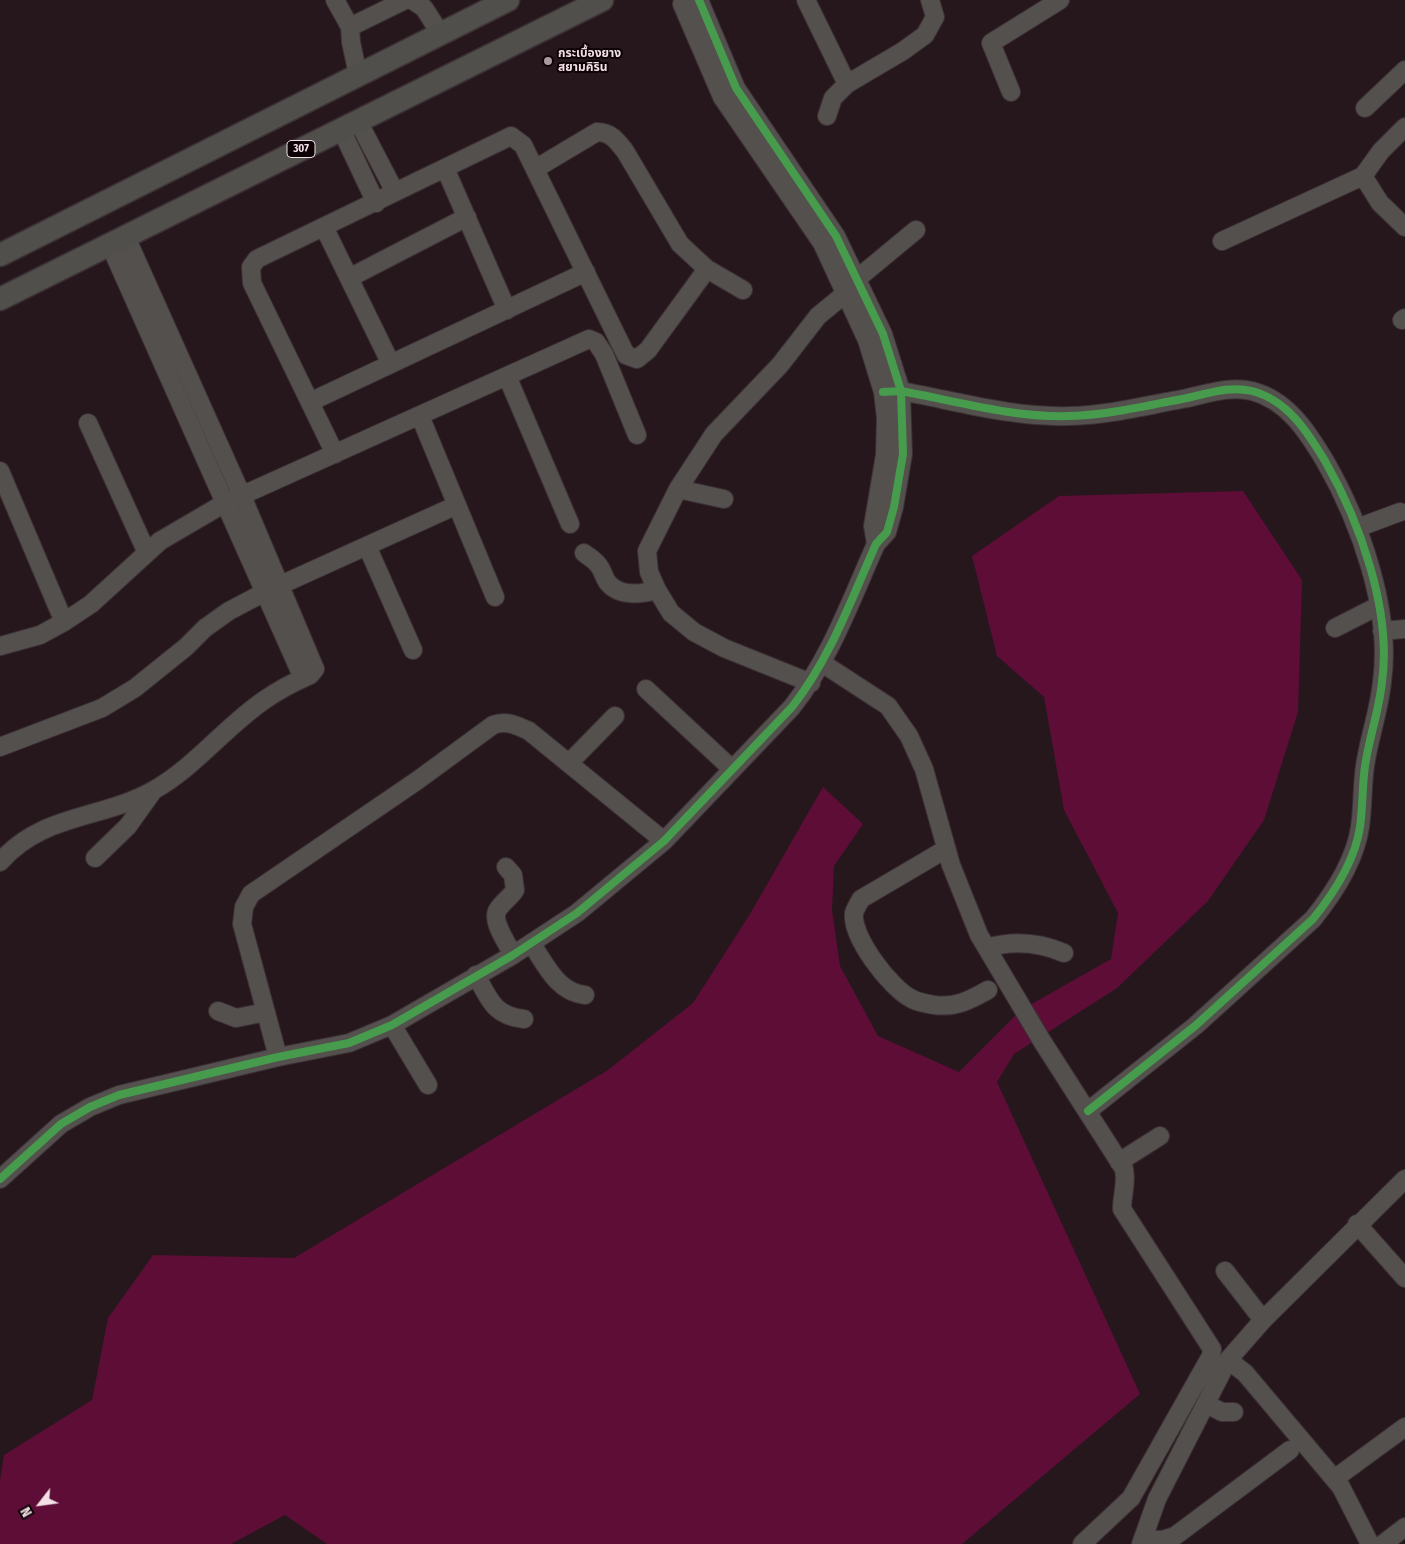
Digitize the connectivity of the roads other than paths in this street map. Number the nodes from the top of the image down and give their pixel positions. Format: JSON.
{"nodes":[{"id":1,"x":335,"y":0,"type":"edge"},
{"id":2,"x":405,"y":0,"type":"edge"},
{"id":3,"x":412,"y":0,"type":"edge"},
{"id":4,"x":508,"y":0,"type":"edge"},
{"id":5,"x":602,"y":0,"type":"edge"},
{"id":6,"x":806,"y":0,"type":"edge"},
{"id":7,"x":930,"y":0,"type":"edge"},
{"id":8,"x":1060,"y":0,"type":"edge"},
{"id":9,"x":687,"y":1,"type":"edge"},
{"id":10,"x":484,"y":5,"type":"edge"},
{"id":11,"x":350,"y":27,"type":"junction"},
{"id":12,"x":440,"y":34,"type":"junction"},
{"id":13,"x":1405,"y":69,"type":"edge"},
{"id":14,"x":358,"y":75,"type":"junction"},
{"id":15,"x":847,"y":84,"type":"junction"},
{"id":16,"x":1011,"y":92,"type":"dead end"},
{"id":17,"x":1365,"y":108,"type":"dead end"},
{"id":18,"x":827,"y":116,"type":"dead end"},
{"id":19,"x":350,"y":125,"type":"junction"},
{"id":20,"x":1405,"y":127,"type":"edge"},
{"id":21,"x":445,"y":168,"type":"junction"},
{"id":22,"x":535,"y":169,"type":"junction"},
{"id":23,"x":1363,"y":176,"type":"junction"},
{"id":24,"x":395,"y":192,"type":"junction"},
{"id":25,"x":376,"y":203,"type":"junction"},
{"id":26,"x":467,"y":217,"type":"junction"},
{"id":27,"x":324,"y":227,"type":"junction"},
{"id":28,"x":1405,"y":227,"type":"edge"},
{"id":29,"x":916,"y":230,"type":"dead end"},
{"id":30,"x":118,"y":241,"type":"junction"},
{"id":31,"x":1222,"y":241,"type":"dead end"},
{"id":32,"x":0,"y":255,"type":"edge"},
{"id":33,"x":707,"y":269,"type":"junction"},
{"id":34,"x":586,"y":272,"type":"junction"},
{"id":35,"x":348,"y":278,"type":"junction"},
{"id":36,"x":858,"y":278,"type":"junction"},
{"id":37,"x":743,"y":290,"type":"dead end"},
{"id":38,"x":846,"y":293,"type":"junction"},
{"id":39,"x":0,"y":299,"type":"edge"},
{"id":40,"x":507,"y":310,"type":"junction"},
{"id":41,"x":391,"y":364,"type":"junction"},
{"id":42,"x":507,"y":376,"type":"junction"},
{"id":43,"x":901,"y":391,"type":"junction"},
{"id":44,"x":883,"y":392,"type":"junction"},
{"id":45,"x":310,"y":402,"type":"junction"},
{"id":46,"x":420,"y":416,"type":"junction"},
{"id":47,"x":88,"y":424,"type":"dead end"},
{"id":48,"x":637,"y":435,"type":"dead end"},
{"id":49,"x":335,"y":454,"type":"junction"},
{"id":50,"x":0,"y":471,"type":"edge"},
{"id":51,"x":678,"y":489,"type":"junction"},
{"id":52,"x":242,"y":496,"type":"junction"},
{"id":53,"x":724,"y":499,"type":"dead end"},
{"id":54,"x":225,"y":503,"type":"junction"},
{"id":55,"x":457,"y":505,"type":"junction"},
{"id":56,"x":1400,"y":512,"type":"dead end"},
{"id":57,"x":570,"y":524,"type":"dead end"},
{"id":58,"x":1357,"y":528,"type":"junction"},
{"id":59,"x":876,"y":544,"type":"junction"},
{"id":60,"x":367,"y":546,"type":"junction"},
{"id":61,"x":147,"y":553,"type":"junction"},
{"id":62,"x":584,"y":553,"type":"dead end"},
{"id":63,"x":272,"y":589,"type":"junction"},
{"id":64,"x":657,"y":590,"type":"junction"},
{"id":65,"x":495,"y":596,"type":"dead end"},
{"id":66,"x":1378,"y":606,"type":"junction"},
{"id":67,"x":64,"y":622,"type":"junction"},
{"id":68,"x":1335,"y":628,"type":"dead end"},
{"id":69,"x":1405,"y":629,"type":"edge"},
{"id":70,"x":1382,"y":631,"type":"junction"},
{"id":71,"x":0,"y":646,"type":"edge"},
{"id":72,"x":413,"y":650,"type":"dead end"},
{"id":73,"x":822,"y":663,"type":"junction"},
{"id":74,"x":811,"y":683,"type":"junction"},
{"id":75,"x":646,"y":689,"type":"dead end"},
{"id":76,"x":615,"y":716,"type":"dead end"},
{"id":77,"x":0,"y":747,"type":"edge"},
{"id":78,"x":570,"y":762,"type":"junction"},
{"id":79,"x":732,"y":769,"type":"junction"},
{"id":80,"x":153,"y":791,"type":"junction"},
{"id":81,"x":664,"y":841,"type":"junction"},
{"id":82,"x":946,"y":849,"type":"junction"},
{"id":83,"x":95,"y":858,"type":"dead end"},
{"id":84,"x":0,"y":862,"type":"edge"},
{"id":85,"x":506,"y":867,"type":"dead end"},
{"id":86,"x":531,"y":943,"type":"junction"},
{"id":87,"x":987,"y":948,"type":"junction"},
{"id":88,"x":1064,"y":954,"type":"dead end"},
{"id":89,"x":513,"y":955,"type":"junction"},
{"id":90,"x":476,"y":975,"type":"junction"},
{"id":91,"x":988,"y":990,"type":"dead end"},
{"id":92,"x":585,"y":994,"type":"dead end"},
{"id":93,"x":218,"y":1011,"type":"dead end"},
{"id":94,"x":266,"y":1012,"type":"junction"},
{"id":95,"x":524,"y":1018,"type":"dead end"},
{"id":96,"x":392,"y":1025,"type":"junction"},
{"id":97,"x":278,"y":1057,"type":"junction"},
{"id":98,"x":428,"y":1085,"type":"dead end"},
{"id":99,"x":1088,"y":1111,"type":"junction"},
{"id":100,"x":1160,"y":1136,"type":"dead end"},
{"id":101,"x":1119,"y":1162,"type":"junction"},
{"id":102,"x":0,"y":1179,"type":"edge"},
{"id":103,"x":1405,"y":1179,"type":"edge"},
{"id":104,"x":1357,"y":1224,"type":"junction"},
{"id":105,"x":1225,"y":1270,"type":"dead end"},
{"id":106,"x":1405,"y":1278,"type":"edge"},
{"id":107,"x":1263,"y":1320,"type":"junction"},
{"id":108,"x":1228,"y":1360,"type":"junction"},
{"id":109,"x":1206,"y":1404,"type":"junction"},
{"id":110,"x":1234,"y":1412,"type":"dead end"},
{"id":111,"x":1405,"y":1427,"type":"edge"},
{"id":112,"x":1290,"y":1450,"type":"dead end"},
{"id":113,"x":1341,"y":1474,"type":"dead end"},
{"id":114,"x":1405,"y":1527,"type":"edge"},
{"id":115,"x":1142,"y":1541,"type":"edge"},
{"id":116,"x":1082,"y":1544,"type":"edge"},
{"id":117,"x":1370,"y":1544,"type":"edge"},
{"id":118,"x":1383,"y":1544,"type":"edge"}],
"edges":[{"from":1,"to":11,"type":"street"},
{"from":2,"to":11,"type":"street"},
{"from":3,"to":12,"type":"street"},
{"from":4,"to":10,"type":"main road"},
{"from":5,"to":19,"type":"main road","number":"307"},
{"from":6,"to":15,"type":"street"},
{"from":7,"to":15,"type":"street"},
{"from":8,"to":16,"type":"street"},
{"from":9,"to":36,"type":"street"},
{"from":9,"to":38,"type":"street"},
{"from":10,"to":12,"type":"main road"},
{"from":11,"to":14,"type":"street"},
{"from":12,"to":14,"type":"main road"},
{"from":13,"to":17,"type":"street"},
{"from":14,"to":32,"type":"main road"},
{"from":15,"to":18,"type":"street"},
{"from":19,"to":24,"type":"street"},
{"from":19,"to":25,"type":"street"},
{"from":19,"to":30,"type":"main road","number":"307"},
{"from":20,"to":23,"type":"street"},
{"from":21,"to":22,"type":"street"},
{"from":21,"to":24,"type":"street"},
{"from":21,"to":26,"type":"street"},
{"from":22,"to":33,"type":"street"},
{"from":22,"to":34,"type":"street"},
{"from":23,"to":28,"type":"street"},
{"from":23,"to":31,"type":"street"},
{"from":24,"to":25,"type":"street"},
{"from":25,"to":27,"type":"street"},
{"from":26,"to":35,"type":"street"},
{"from":26,"to":40,"type":"street"},
{"from":27,"to":35,"type":"street"},
{"from":27,"to":45,"type":"street"},
{"from":29,"to":36,"type":"street"},
{"from":30,"to":39,"type":"main road","number":"307"},
{"from":30,"to":52,"type":"street"},
{"from":30,"to":54,"type":"street"},
{"from":33,"to":34,"type":"street"},
{"from":33,"to":37,"type":"street"},
{"from":34,"to":40,"type":"street"},
{"from":35,"to":41,"type":"street"},
{"from":36,"to":38,"type":"street"},
{"from":36,"to":43,"type":"street"},
{"from":38,"to":44,"type":"street"},
{"from":38,"to":51,"type":"street"},
{"from":40,"to":41,"type":"street"},
{"from":41,"to":45,"type":"street"},
{"from":42,"to":46,"type":"street"},
{"from":42,"to":48,"type":"street"},
{"from":42,"to":57,"type":"street"},
{"from":43,"to":44,"type":"street"},
{"from":43,"to":58,"type":"street"},
{"from":43,"to":59,"type":"street"},
{"from":44,"to":59,"type":"street"},
{"from":45,"to":49,"type":"street"},
{"from":46,"to":49,"type":"street"},
{"from":46,"to":55,"type":"street"},
{"from":47,"to":61,"type":"street"},
{"from":49,"to":52,"type":"street"},
{"from":50,"to":67,"type":"street"},
{"from":51,"to":53,"type":"street"},
{"from":51,"to":64,"type":"street"},
{"from":52,"to":54,"type":"street"},
{"from":52,"to":63,"type":"street"},
{"from":54,"to":61,"type":"street"},
{"from":54,"to":63,"type":"street"},
{"from":55,"to":60,"type":"street"},
{"from":55,"to":65,"type":"street"},
{"from":56,"to":58,"type":"street"},
{"from":58,"to":66,"type":"street"},
{"from":59,"to":73,"type":"street"},
{"from":60,"to":63,"type":"street"},
{"from":60,"to":72,"type":"street"},
{"from":61,"to":67,"type":"street"},
{"from":62,"to":64,"type":"street"},
{"from":63,"to":77,"type":"street"},
{"from":63,"to":80,"type":"street"},
{"from":64,"to":74,"type":"street"},
{"from":66,"to":68,"type":"street"},
{"from":66,"to":70,"type":"street"},
{"from":67,"to":71,"type":"street"},
{"from":69,"to":70,"type":"street"},
{"from":70,"to":99,"type":"street"},
{"from":73,"to":74,"type":"street"},
{"from":73,"to":82,"type":"street"},
{"from":74,"to":79,"type":"street"},
{"from":75,"to":79,"type":"street"},
{"from":76,"to":78,"type":"street"},
{"from":78,"to":81,"type":"street"},
{"from":78,"to":94,"type":"street"},
{"from":79,"to":81,"type":"street"},
{"from":80,"to":83,"type":"street"},
{"from":80,"to":84,"type":"street"},
{"from":81,"to":86,"type":"street"},
{"from":82,"to":87,"type":"street"},
{"from":82,"to":91,"type":"street"},
{"from":85,"to":89,"type":"street"},
{"from":86,"to":89,"type":"street"},
{"from":86,"to":92,"type":"street"},
{"from":87,"to":88,"type":"street"},
{"from":87,"to":99,"type":"street"},
{"from":89,"to":90,"type":"street"},
{"from":90,"to":95,"type":"street"},
{"from":90,"to":96,"type":"street"},
{"from":93,"to":94,"type":"street"},
{"from":94,"to":97,"type":"street"},
{"from":96,"to":97,"type":"street"},
{"from":96,"to":98,"type":"street"},
{"from":97,"to":102,"type":"street"},
{"from":99,"to":101,"type":"street"},
{"from":100,"to":101,"type":"street"},
{"from":101,"to":116,"type":"street"},
{"from":103,"to":104,"type":"street"},
{"from":104,"to":106,"type":"street"},
{"from":104,"to":107,"type":"street"},
{"from":105,"to":107,"type":"street"},
{"from":107,"to":108,"type":"street"},
{"from":108,"to":109,"type":"street"},
{"from":108,"to":117,"type":"street"},
{"from":109,"to":110,"type":"street"},
{"from":109,"to":115,"type":"street"},
{"from":111,"to":113,"type":"street"},
{"from":112,"to":115,"type":"street"},
{"from":114,"to":118,"type":"street"}]}
